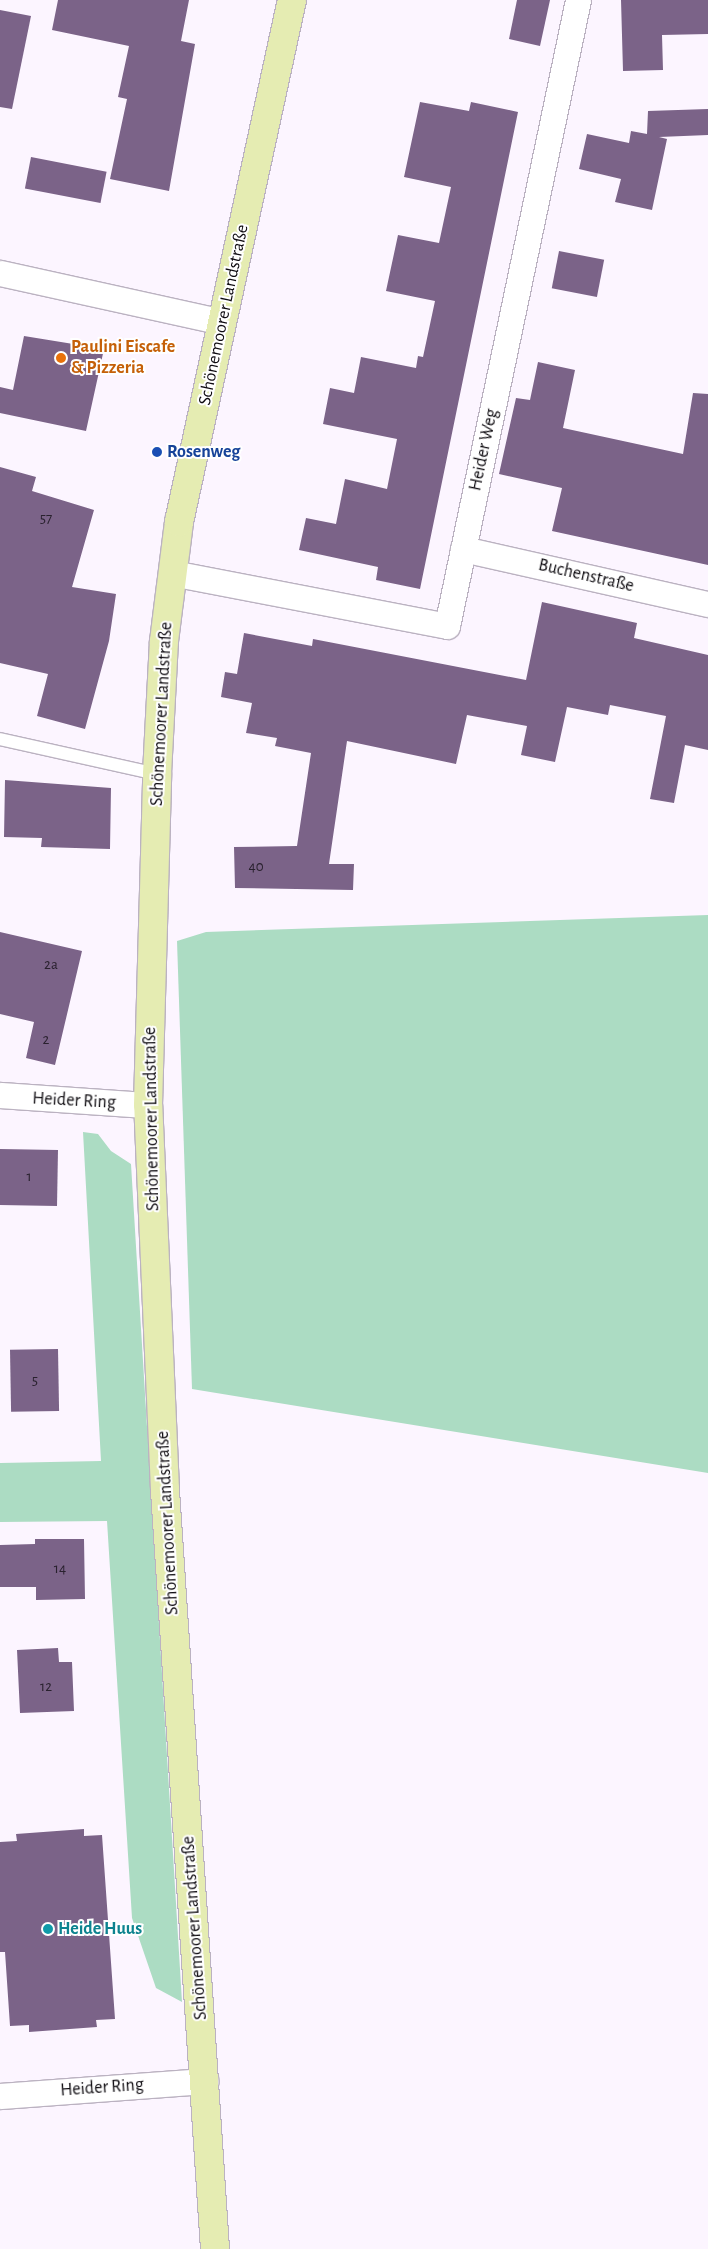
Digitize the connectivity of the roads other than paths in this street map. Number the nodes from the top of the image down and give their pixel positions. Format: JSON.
{"nodes":[{"id":1,"x":292,"y":0,"type":"edge"},
{"id":2,"x":578,"y":0,"type":"edge"},
{"id":3,"x":0,"y":273,"type":"edge"},
{"id":4,"x":222,"y":322,"type":"junction"},
{"id":5,"x":463,"y":549,"type":"junction"},
{"id":6,"x":172,"y":573,"type":"junction"},
{"id":7,"x":708,"y":604,"type":"edge"},
{"id":8,"x":0,"y":739,"type":"edge"},
{"id":9,"x":158,"y":774,"type":"junction"},
{"id":10,"x":0,"y":1095,"type":"edge"},
{"id":11,"x":148,"y":1105,"type":"junction"},
{"id":12,"x":205,"y":2080,"type":"junction"},
{"id":13,"x":0,"y":2096,"type":"edge"},
{"id":14,"x":215,"y":2249,"type":"edge"}],
"edges":[{"from":1,"to":4,"type":"street","name":"Schönemoorer Landstraße"},
{"from":2,"to":5,"type":"street","name":"Heider Weg"},
{"from":3,"to":4,"type":"street"},
{"from":4,"to":6,"type":"street","name":"Schönemoorer Landstraße"},
{"from":5,"to":6,"type":"street","name":"Heider Weg"},
{"from":5,"to":7,"type":"street","name":"Buchenstraße"},
{"from":6,"to":9,"type":"street","name":"Schönemoorer Landstraße"},
{"from":8,"to":9,"type":"lane"},
{"from":9,"to":11,"type":"street","name":"Schönemoorer Landstraße"},
{"from":10,"to":11,"type":"street","name":"Heider Ring"},
{"from":11,"to":12,"type":"street","name":"Schönemoorer Landstraße"},
{"from":12,"to":13,"type":"street","name":"Heider Ring"},
{"from":12,"to":14,"type":"street","name":"Schönemoorer Landstraße"}]}
